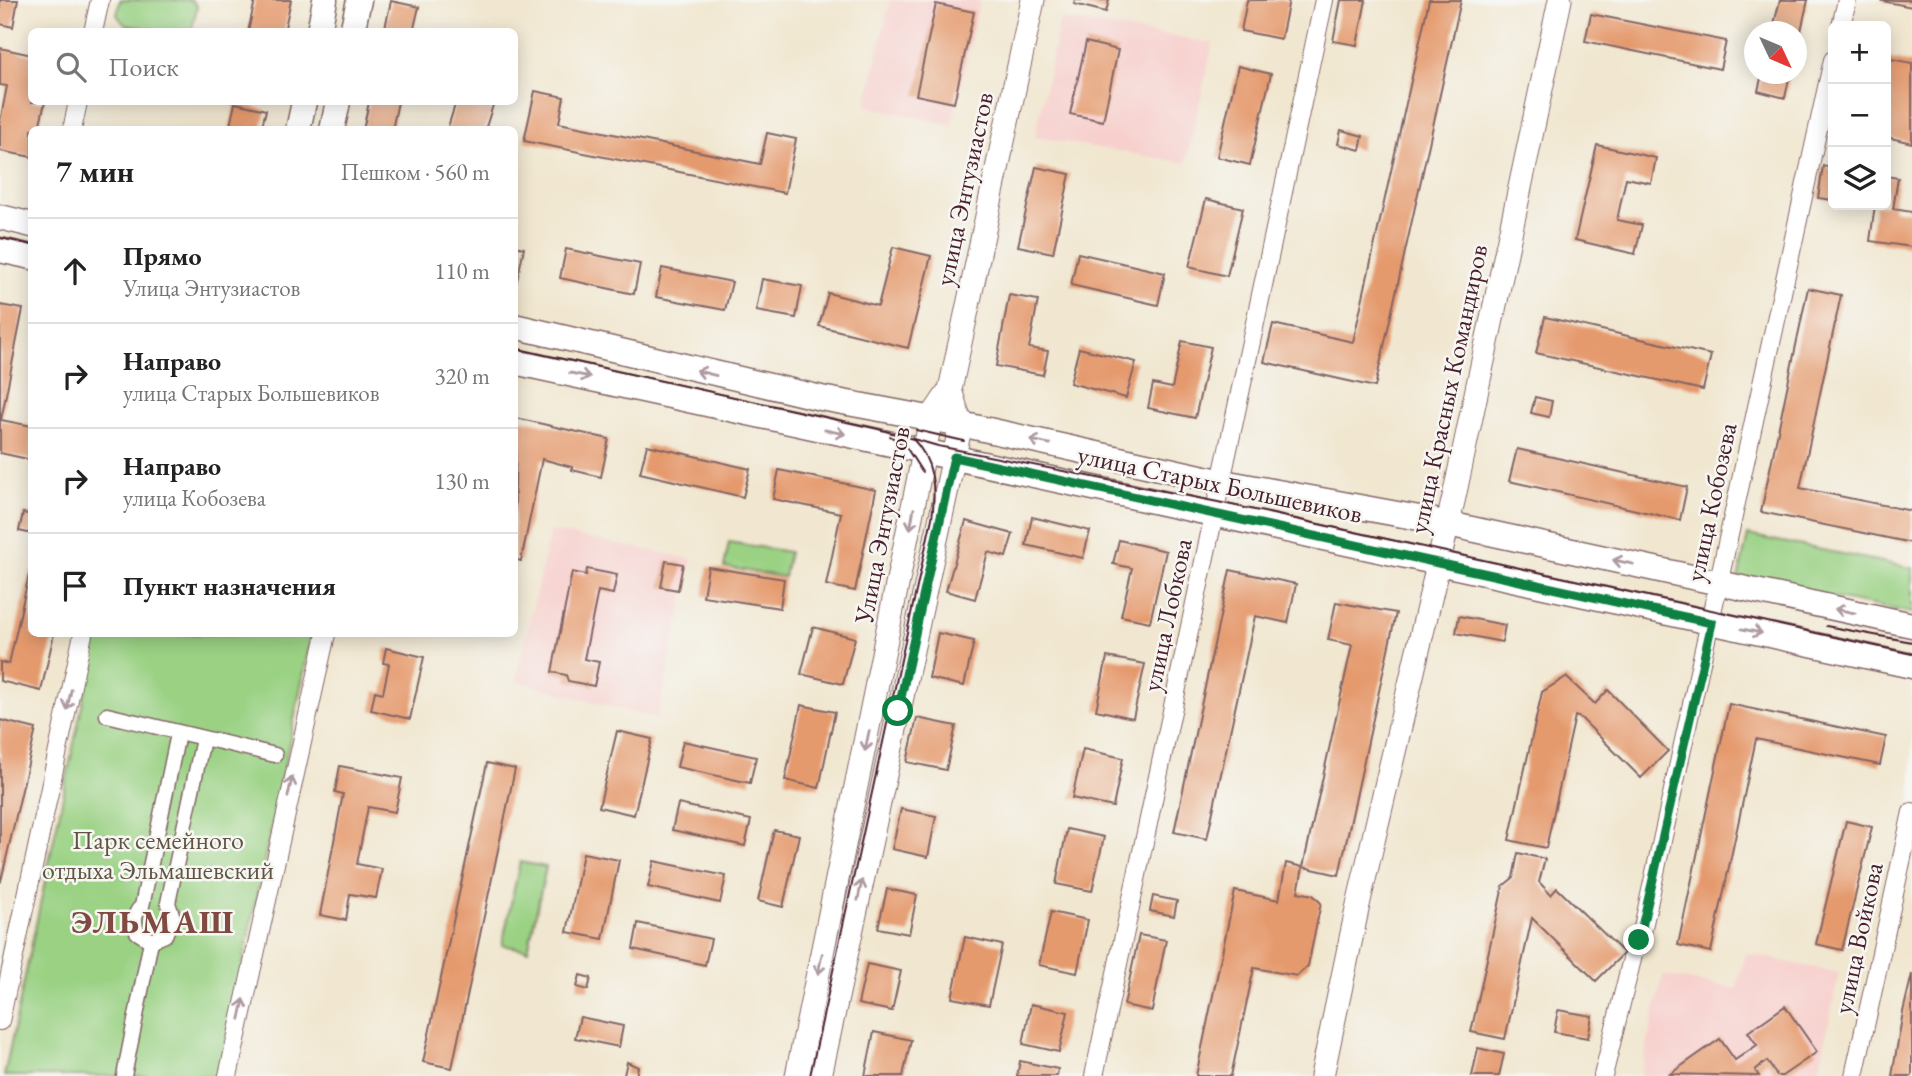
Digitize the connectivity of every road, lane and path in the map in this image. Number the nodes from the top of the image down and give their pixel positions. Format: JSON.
{"nodes":[{"id":1,"x":100,"y":0,"type":"edge"},
{"id":2,"x":326,"y":0,"type":"edge"},
{"id":3,"x":359,"y":0,"type":"edge"},
{"id":4,"x":1033,"y":0,"type":"edge"},
{"id":5,"x":1324,"y":0,"type":"edge"},
{"id":6,"x":1560,"y":0,"type":"edge"},
{"id":7,"x":1847,"y":0,"type":"edge"},
{"id":8,"x":1842,"y":21,"type":"edge"},
{"id":9,"x":94,"y":28,"type":"edge"},
{"id":10,"x":320,"y":28,"type":"edge"},
{"id":11,"x":353,"y":28,"type":"edge"},
{"id":12,"x":1828,"y":83,"type":"edge"},
{"id":13,"x":77,"y":105,"type":"edge"},
{"id":14,"x":303,"y":105,"type":"edge"},
{"id":15,"x":337,"y":105,"type":"edge"},
{"id":16,"x":73,"y":126,"type":"edge"},
{"id":17,"x":299,"y":126,"type":"edge"},
{"id":18,"x":333,"y":126,"type":"edge"},
{"id":19,"x":0,"y":217,"type":"edge"},
{"id":20,"x":28,"y":224,"type":"edge"},
{"id":21,"x":0,"y":250,"type":"edge"},
{"id":22,"x":28,"y":256,"type":"edge"},
{"id":23,"x":518,"y":327,"type":"edge"},
{"id":24,"x":518,"y":363,"type":"edge"},
{"id":25,"x":950,"y":390,"type":"junction"},
{"id":26,"x":931,"y":418,"type":"junction"},
{"id":27,"x":961,"y":424,"type":"junction"},
{"id":28,"x":925,"y":452,"type":"junction"},
{"id":29,"x":954,"y":457,"type":"junction"},
{"id":30,"x":1223,"y":481,"type":"junction"},
{"id":31,"x":1216,"y":513,"type":"junction"},
{"id":32,"x":1448,"y":524,"type":"junction"},
{"id":33,"x":1439,"y":565,"type":"junction"},
{"id":34,"x":1721,"y":584,"type":"junction"},
{"id":35,"x":1712,"y":623,"type":"junction"},
{"id":36,"x":1912,"y":625,"type":"edge"},
{"id":37,"x":82,"y":637,"type":"edge"},
{"id":38,"x":325,"y":637,"type":"edge"},
{"id":39,"x":1912,"y":666,"type":"edge"},
{"id":40,"x":107,"y":715,"type":"dead end"},
{"id":41,"x":178,"y":734,"type":"junction"},
{"id":42,"x":202,"y":739,"type":"junction"},
{"id":43,"x":275,"y":755,"type":"dead end"},
{"id":44,"x":1912,"y":812,"type":"edge"},
{"id":45,"x":151,"y":941,"type":"junction"},
{"id":46,"x":0,"y":1021,"type":"edge"},
{"id":47,"x":124,"y":1076,"type":"edge"},
{"id":48,"x":228,"y":1076,"type":"edge"},
{"id":49,"x":797,"y":1076,"type":"edge"},
{"id":50,"x":820,"y":1076,"type":"edge"},
{"id":51,"x":1094,"y":1076,"type":"edge"},
{"id":52,"x":1322,"y":1076,"type":"edge"},
{"id":53,"x":1603,"y":1076,"type":"edge"},
{"id":54,"x":1854,"y":1076,"type":"edge"}],
"edges":[{"from":1,"to":9,"type":"street"},
{"from":2,"to":10,"type":"main road"},
{"from":3,"to":11,"type":"main road"},
{"from":4,"to":25,"type":"street","name":"улица Энтузиастов"},
{"from":5,"to":30,"type":"street","name":"улица Лобкова"},
{"from":6,"to":32,"type":"street","name":"улица Красных Командиров"},
{"from":7,"to":8,"type":"street"},
{"from":12,"to":34,"type":"street","name":"улица Кобозева"},
{"from":13,"to":16,"type":"street"},
{"from":14,"to":17,"type":"main road"},
{"from":15,"to":18,"type":"main road"},
{"from":19,"to":20,"type":"main road"},
{"from":21,"to":22,"type":"main road"},
{"from":26,"to":23,"type":"main road","name":"улица Старых Большевиков","one_way":true},
{"from":24,"to":28,"type":"main road","name":"улица Старых Большевиков","one_way":true},
{"from":25,"to":26,"type":"street","name":"Улица Энтузиастов"},
{"from":25,"to":27,"type":"street","name":"Улица Энтузиастов"},
{"from":26,"to":27,"type":"main road","name":"улица Старых Большевиков"},
{"from":26,"to":28,"type":"street","name":"Улица Энтузиастов"},
{"from":27,"to":29,"type":"street","name":"Улица Энтузиастов"},
{"from":30,"to":27,"type":"main road","name":"улица Старых Большевиков","one_way":true},
{"from":28,"to":29,"type":"main road","name":"улица Старых Большевиков"},
{"from":28,"to":49,"type":"street","name":"Улица Энтузиастов","one_way":true},
{"from":29,"to":31,"type":"main road","name":"улица Старых Большевиков"},
{"from":50,"to":29,"type":"street","name":"Улица Энтузиастов","one_way":true},
{"from":30,"to":31,"type":"street","name":"улица Лобкова"},
{"from":30,"to":32,"type":"main road","name":"улица Старых Большевиков"},
{"from":31,"to":33,"type":"main road","name":"улица Старых Большевиков"},
{"from":31,"to":51,"type":"street","name":"улица Лобкова"},
{"from":32,"to":33,"type":"street","name":"улица Красных Командиров"},
{"from":34,"to":32,"type":"main road","name":"улица Старых Большевиков","one_way":true},
{"from":33,"to":35,"type":"main road","name":"улица Старых Большевиков"},
{"from":33,"to":52,"type":"street","name":"улица Красных Командиров"},
{"from":34,"to":35,"type":"street","name":"улица Кобозева"},
{"from":36,"to":34,"type":"main road","name":"улица Старых Большевиков","one_way":true},
{"from":35,"to":39,"type":"main road","name":"улица Старых Большевиков","one_way":true},
{"from":35,"to":53,"type":"street","name":"улица Кобозева"},
{"from":37,"to":46,"type":"street","one_way":true},
{"from":48,"to":38,"type":"street","one_way":true},
{"from":40,"to":41,"type":"street"},
{"from":41,"to":42,"type":"street"},
{"from":41,"to":45,"type":"street"},
{"from":42,"to":43,"type":"street"},
{"from":42,"to":45,"type":"street"},
{"from":44,"to":54,"type":"street","name":"улица Войкова"},
{"from":45,"to":47,"type":"street"}]}
